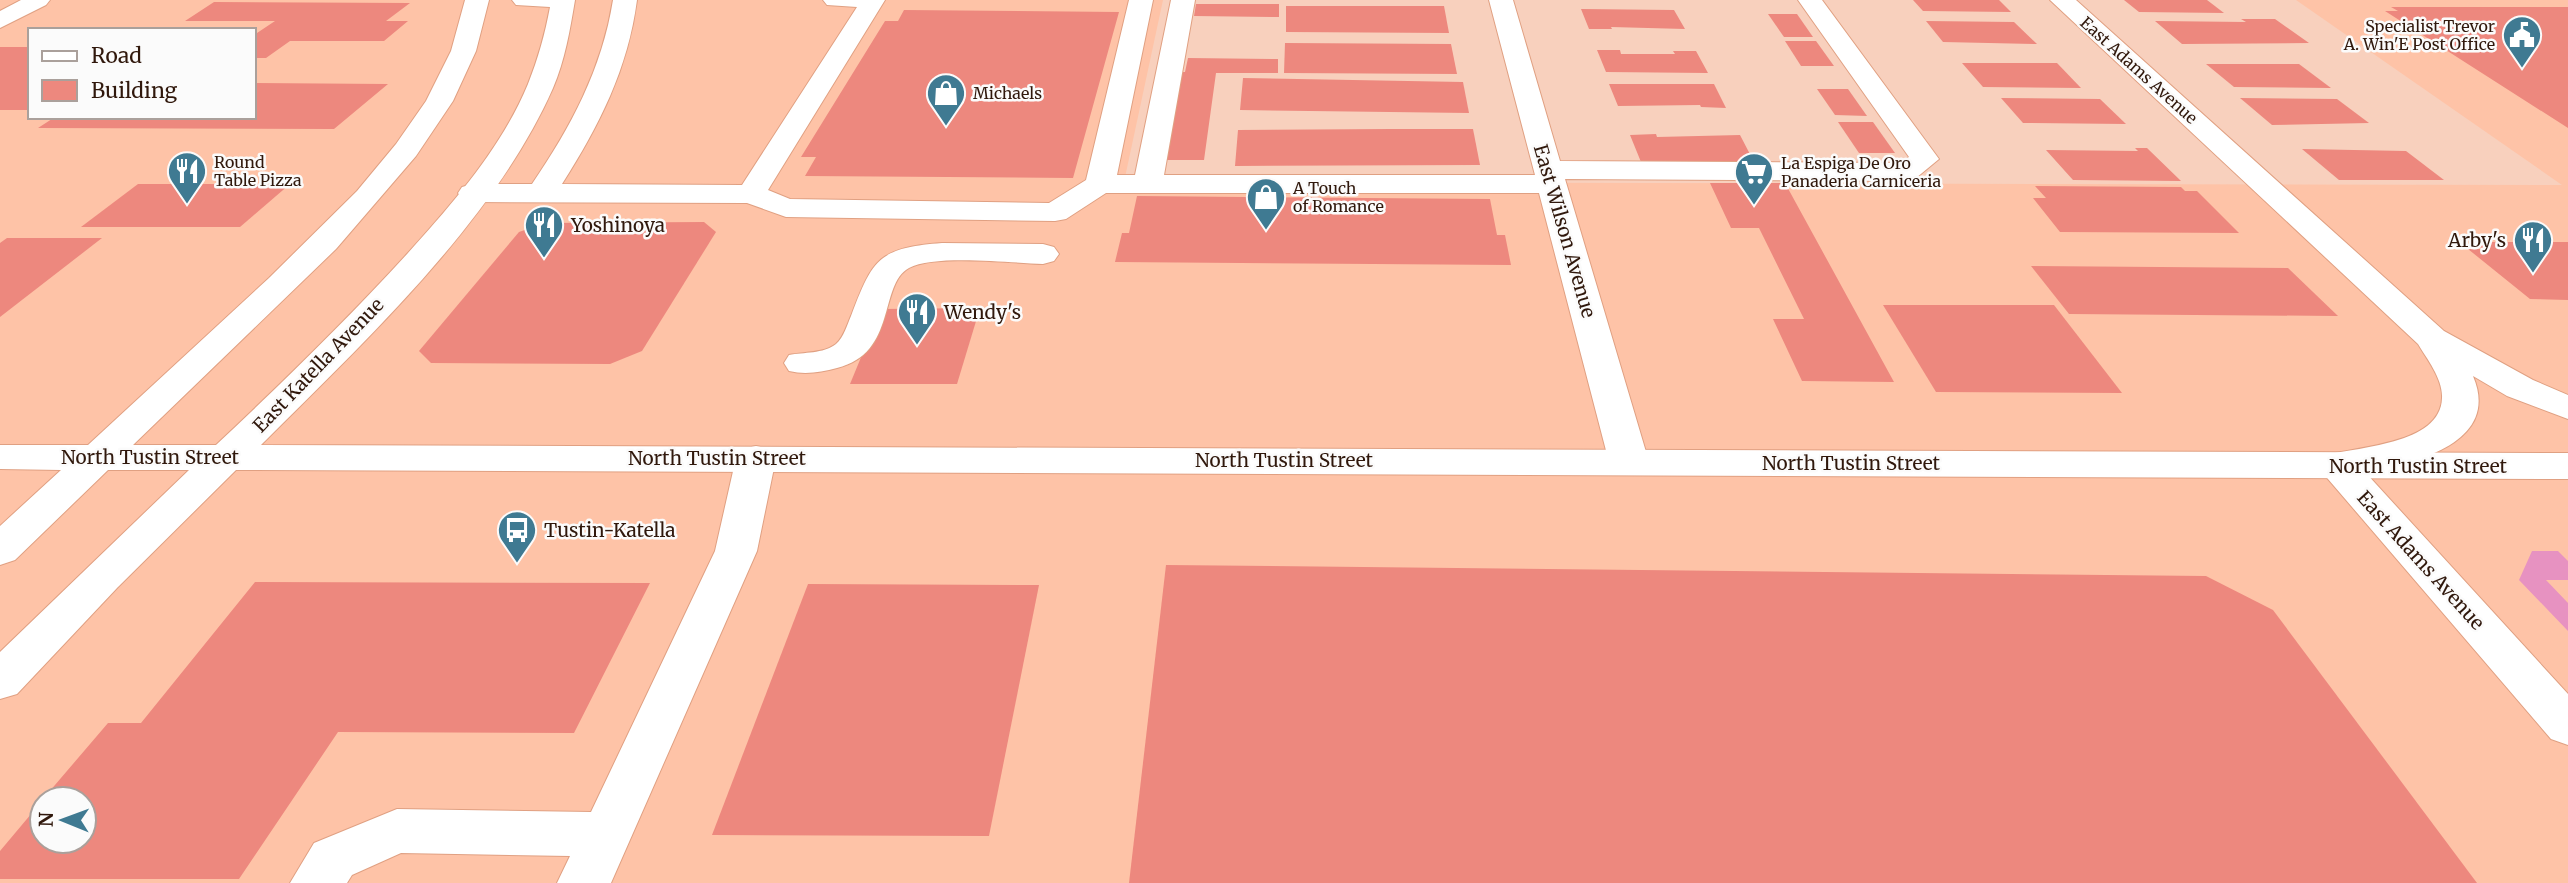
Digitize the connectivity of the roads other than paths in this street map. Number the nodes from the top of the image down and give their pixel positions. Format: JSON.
{"nodes":[{"id":1,"x":38,"y":0,"type":"edge"},
{"id":2,"x":477,"y":0,"type":"edge"},
{"id":3,"x":524,"y":0,"type":"edge"},
{"id":4,"x":551,"y":0,"type":"edge"},
{"id":5,"x":564,"y":0,"type":"edge"},
{"id":6,"x":625,"y":0,"type":"edge"},
{"id":7,"x":835,"y":0,"type":"edge"},
{"id":8,"x":873,"y":0,"type":"edge"},
{"id":9,"x":1141,"y":0,"type":"edge"},
{"id":10,"x":1183,"y":0,"type":"edge"},
{"id":11,"x":1501,"y":0,"type":"edge"},
{"id":12,"x":1810,"y":0,"type":"edge"},
{"id":13,"x":2062,"y":0,"type":"edge"},
{"id":14,"x":0,"y":21,"type":"edge"},
{"id":15,"x":1550,"y":177,"type":"junction"},
{"id":16,"x":1100,"y":184,"type":"junction"},
{"id":17,"x":1148,"y":184,"type":"junction"},
{"id":18,"x":473,"y":193,"type":"junction"},
{"id":19,"x":541,"y":193,"type":"junction"},
{"id":20,"x":751,"y":194,"type":"junction"},
{"id":21,"x":1043,"y":254,"type":"dead end"},
{"id":22,"x":2432,"y":338,"type":"junction"},
{"id":23,"x":802,"y":362,"type":"dead end"},
{"id":24,"x":2568,"y":408,"type":"edge"},
{"id":25,"x":0,"y":457,"type":"edge"},
{"id":26,"x":97,"y":457,"type":"junction"},
{"id":27,"x":227,"y":457,"type":"junction"},
{"id":28,"x":756,"y":458,"type":"junction"},
{"id":29,"x":1629,"y":462,"type":"junction"},
{"id":30,"x":2336,"y":465,"type":"junction"},
{"id":31,"x":2568,"y":466,"type":"edge"},
{"id":32,"x":0,"y":550,"type":"edge"},
{"id":33,"x":0,"y":681,"type":"edge"},
{"id":34,"x":2568,"y":726,"type":"edge"},
{"id":35,"x":606,"y":834,"type":"junction"},
{"id":36,"x":317,"y":883,"type":"edge"},
{"id":37,"x":584,"y":883,"type":"edge"}],
"edges":[{"from":1,"to":14,"type":"main road"},
{"from":2,"to":26,"type":"main road"},
{"from":3,"to":4,"type":"main road"},
{"from":5,"to":18,"type":"main road","name":"East Katella Avenue"},
{"from":6,"to":19,"type":"main road"},
{"from":7,"to":8,"type":"main road"},
{"from":8,"to":20,"type":"main road"},
{"from":9,"to":16,"type":"main road"},
{"from":10,"to":17,"type":"main road"},
{"from":11,"to":15,"type":"main road","name":"East Wilson Avenue"},
{"from":12,"to":15,"type":"main road"},
{"from":13,"to":22,"type":"main road","name":"East Adams Avenue"},
{"from":15,"to":17,"type":"main road"},
{"from":15,"to":29,"type":"main road","name":"East Wilson Avenue"},
{"from":16,"to":17,"type":"main road"},
{"from":16,"to":20,"type":"main road"},
{"from":18,"to":19,"type":"main road"},
{"from":18,"to":27,"type":"main road","name":"East Katella Avenue"},
{"from":19,"to":20,"type":"main road"},
{"from":21,"to":23,"type":"main road"},
{"from":22,"to":24,"type":"main road","name":"East Adams Avenue"},
{"from":22,"to":30,"type":"main road","name":"East Adams Avenue"},
{"from":25,"to":26,"type":"main road","name":"North Tustin Street"},
{"from":26,"to":27,"type":"main road","name":"North Tustin Street"},
{"from":26,"to":32,"type":"main road"},
{"from":27,"to":28,"type":"main road","name":"North Tustin Street"},
{"from":27,"to":33,"type":"main road","name":"East Katella Avenue"},
{"from":28,"to":29,"type":"main road","name":"North Tustin Street"},
{"from":28,"to":35,"type":"main road"},
{"from":29,"to":30,"type":"main road","name":"North Tustin Street"},
{"from":30,"to":31,"type":"main road","name":"North Tustin Street"},
{"from":30,"to":34,"type":"main road","name":"East Adams Avenue"},
{"from":35,"to":36,"type":"main road"},
{"from":35,"to":37,"type":"main road"}]}
